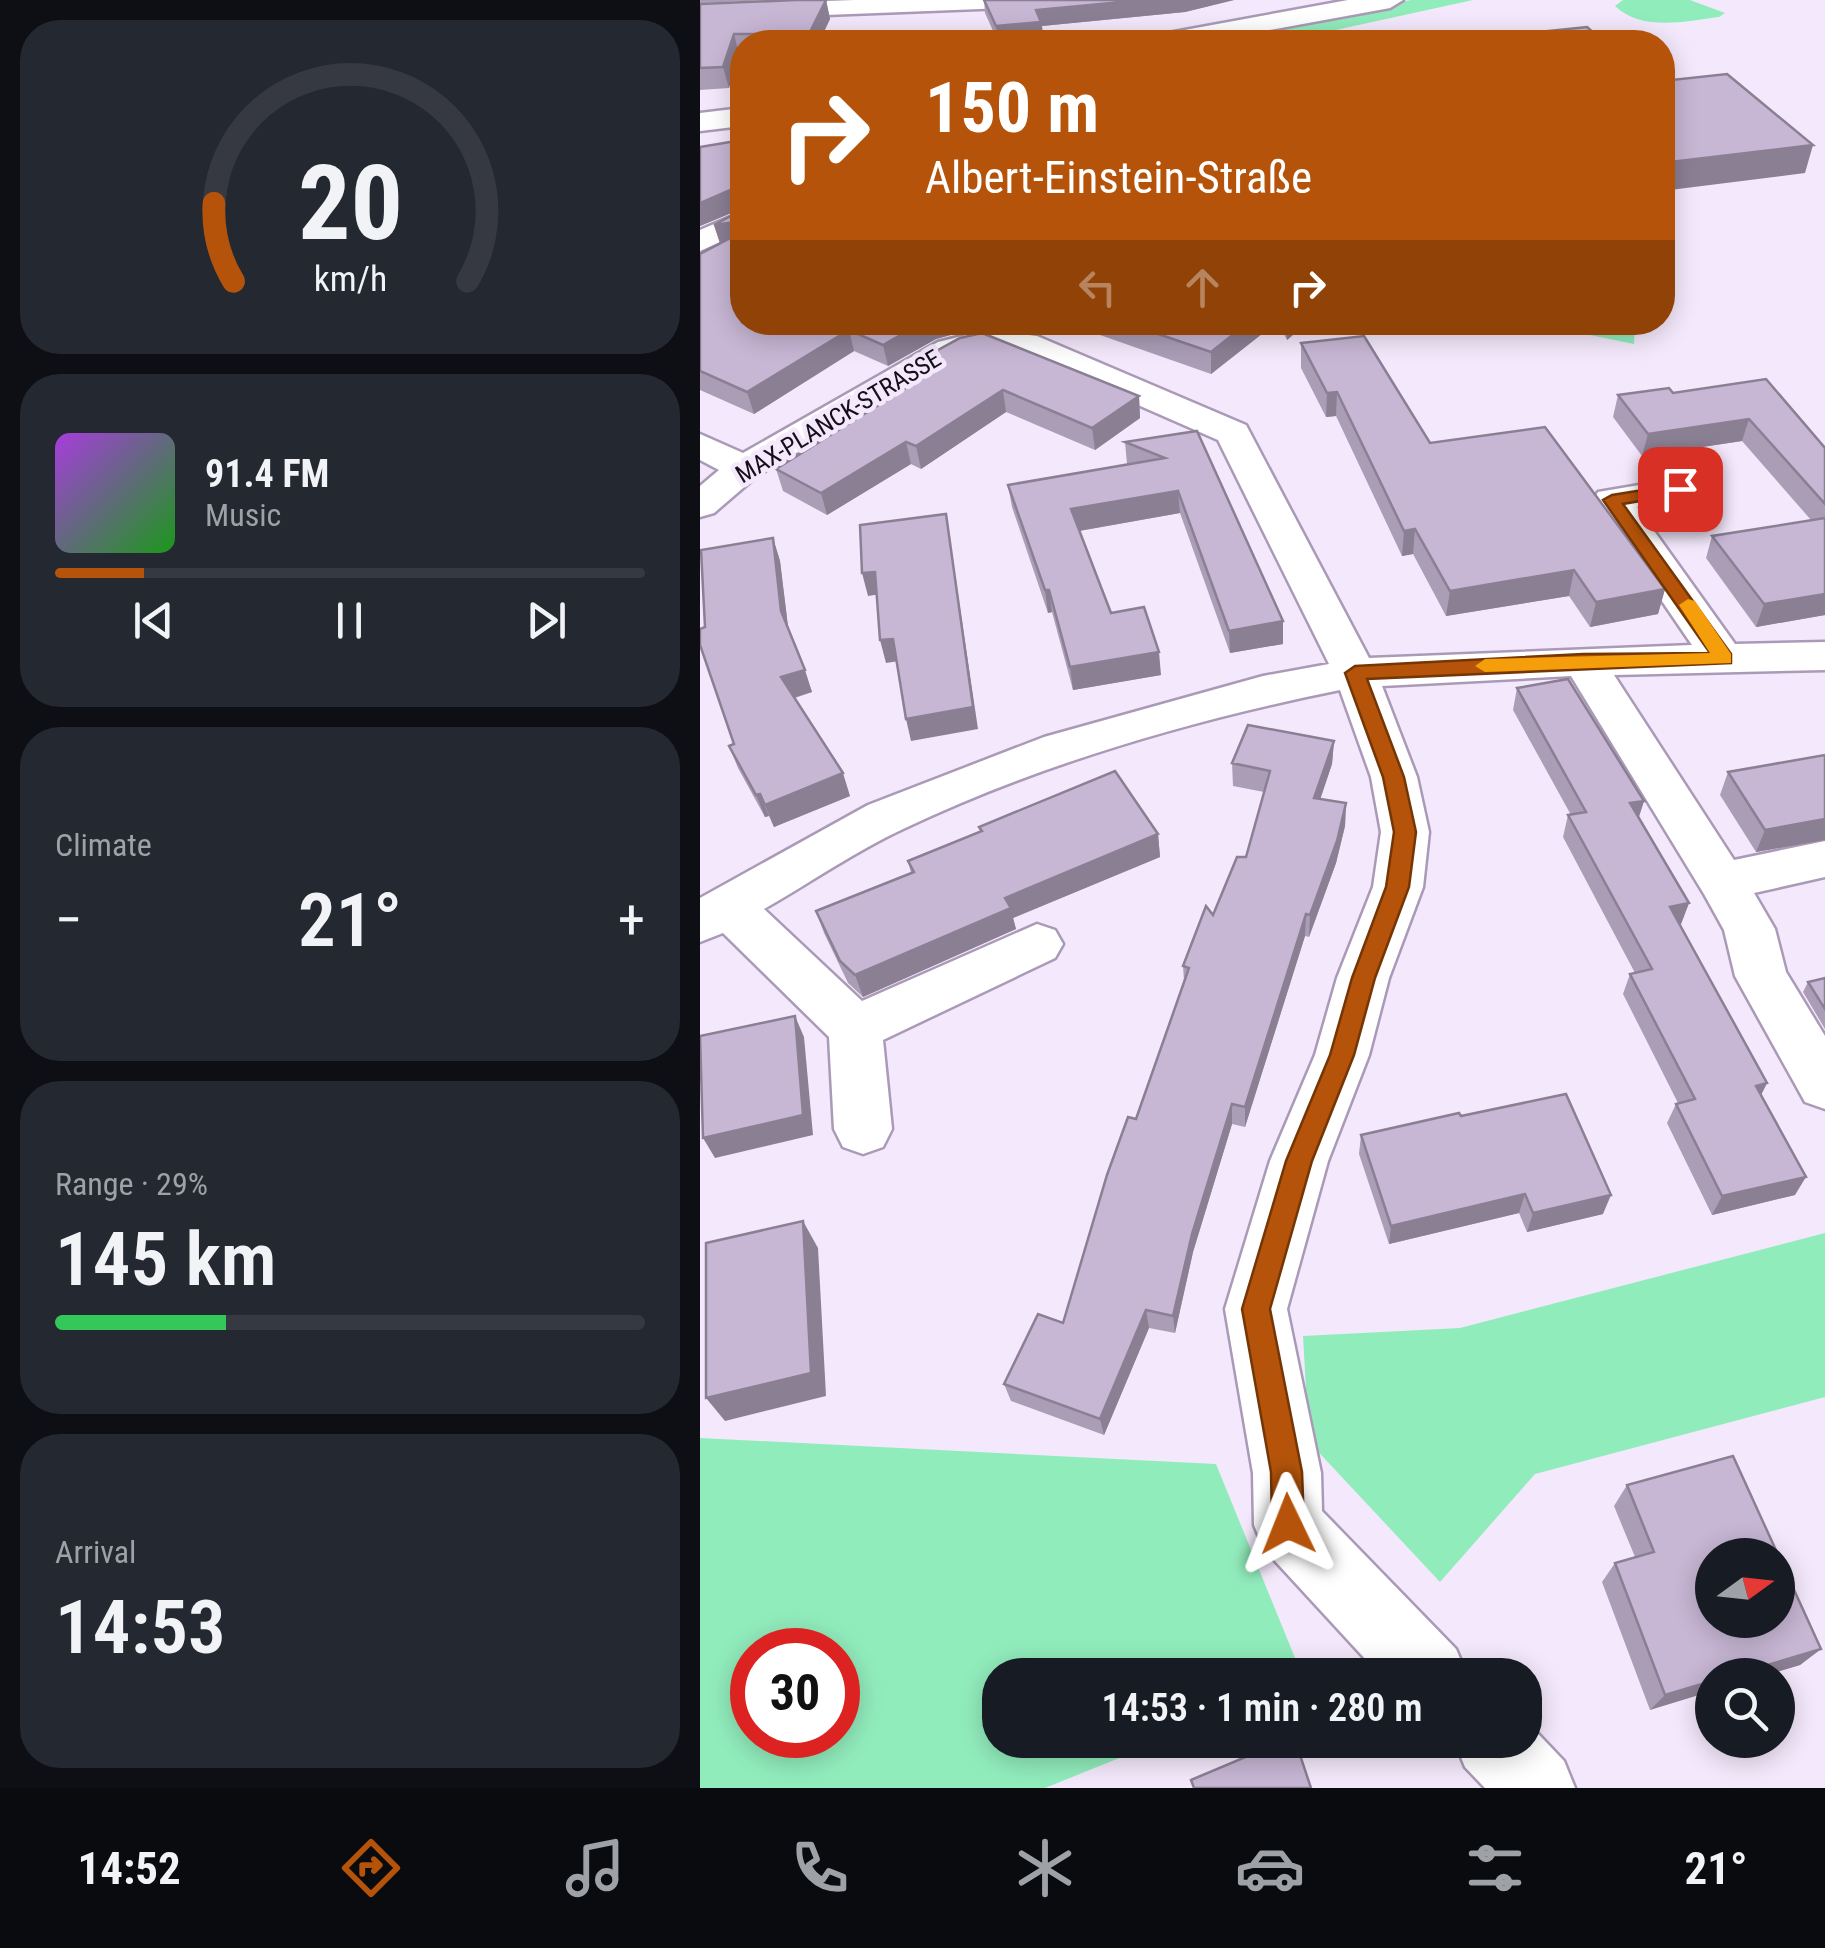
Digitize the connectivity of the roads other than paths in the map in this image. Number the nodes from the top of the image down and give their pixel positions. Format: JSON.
{"nodes":[{"id":1,"x":1034,"y":0,"type":"edge"},
{"id":2,"x":1390,"y":0,"type":"edge"},
{"id":3,"x":922,"y":2,"type":"edge"},
{"id":4,"x":700,"y":13,"type":"edge"},
{"id":5,"x":1228,"y":30,"type":"edge"},
{"id":6,"x":730,"y":118,"type":"edge"},
{"id":7,"x":700,"y":122,"type":"edge"},
{"id":8,"x":730,"y":228,"type":"edge"},
{"id":9,"x":700,"y":242,"type":"edge"},
{"id":10,"x":991,"y":335,"type":"edge"},
{"id":11,"x":1013,"y":335,"type":"edge"},
{"id":12,"x":700,"y":445,"type":"edge"},
{"id":13,"x":744,"y":468,"type":"junction"},
{"id":14,"x":1680,"y":489,"type":"dead end"},
{"id":15,"x":700,"y":504,"type":"edge"},
{"id":16,"x":1825,"y":656,"type":"edge"},
{"id":17,"x":1724,"y":659,"type":"junction"},
{"id":18,"x":1583,"y":661,"type":"junction"},
{"id":19,"x":1355,"y":673,"type":"junction"},
{"id":20,"x":1825,"y":859,"type":"edge"},
{"id":21,"x":1722,"y":880,"type":"junction"},
{"id":22,"x":709,"y":909,"type":"edge"},
{"id":23,"x":1036,"y":944,"type":"dead end"},
{"id":24,"x":854,"y":1028,"type":"junction"},
{"id":25,"x":1825,"y":1085,"type":"edge"},
{"id":26,"x":864,"y":1130,"type":"dead end"},
{"id":27,"x":1414,"y":1658,"type":"edge"},
{"id":28,"x":1509,"y":1758,"type":"edge"},
{"id":29,"x":1537,"y":1788,"type":"edge"}],
"edges":[{"from":1,"to":3,"type":"street"},
{"from":2,"to":5,"type":"main road"},
{"from":3,"to":4,"type":"street"},
{"from":6,"to":7,"type":"main road"},
{"from":8,"to":9,"type":"street"},
{"from":10,"to":13,"type":"street","name":"MAX-PLANCK-STRASSE"},
{"from":11,"to":19,"type":"street","name":"MAX-PLANCK-STRASSE"},
{"from":12,"to":13,"type":"street"},
{"from":13,"to":15,"type":"street","name":"MAX-PLANCK-STRASSE"},
{"from":14,"to":17,"type":"street"},
{"from":16,"to":17,"type":"street"},
{"from":17,"to":18,"type":"street"},
{"from":18,"to":19,"type":"street"},
{"from":18,"to":21,"type":"street"},
{"from":19,"to":22,"type":"street"},
{"from":19,"to":27,"type":"street","name":"MAX-PLANCK-STRASSE"},
{"from":20,"to":21,"type":"street"},
{"from":21,"to":25,"type":"street"},
{"from":22,"to":24,"type":"street"},
{"from":23,"to":24,"type":"street"},
{"from":24,"to":26,"type":"street"},
{"from":28,"to":29,"type":"street"}]}
